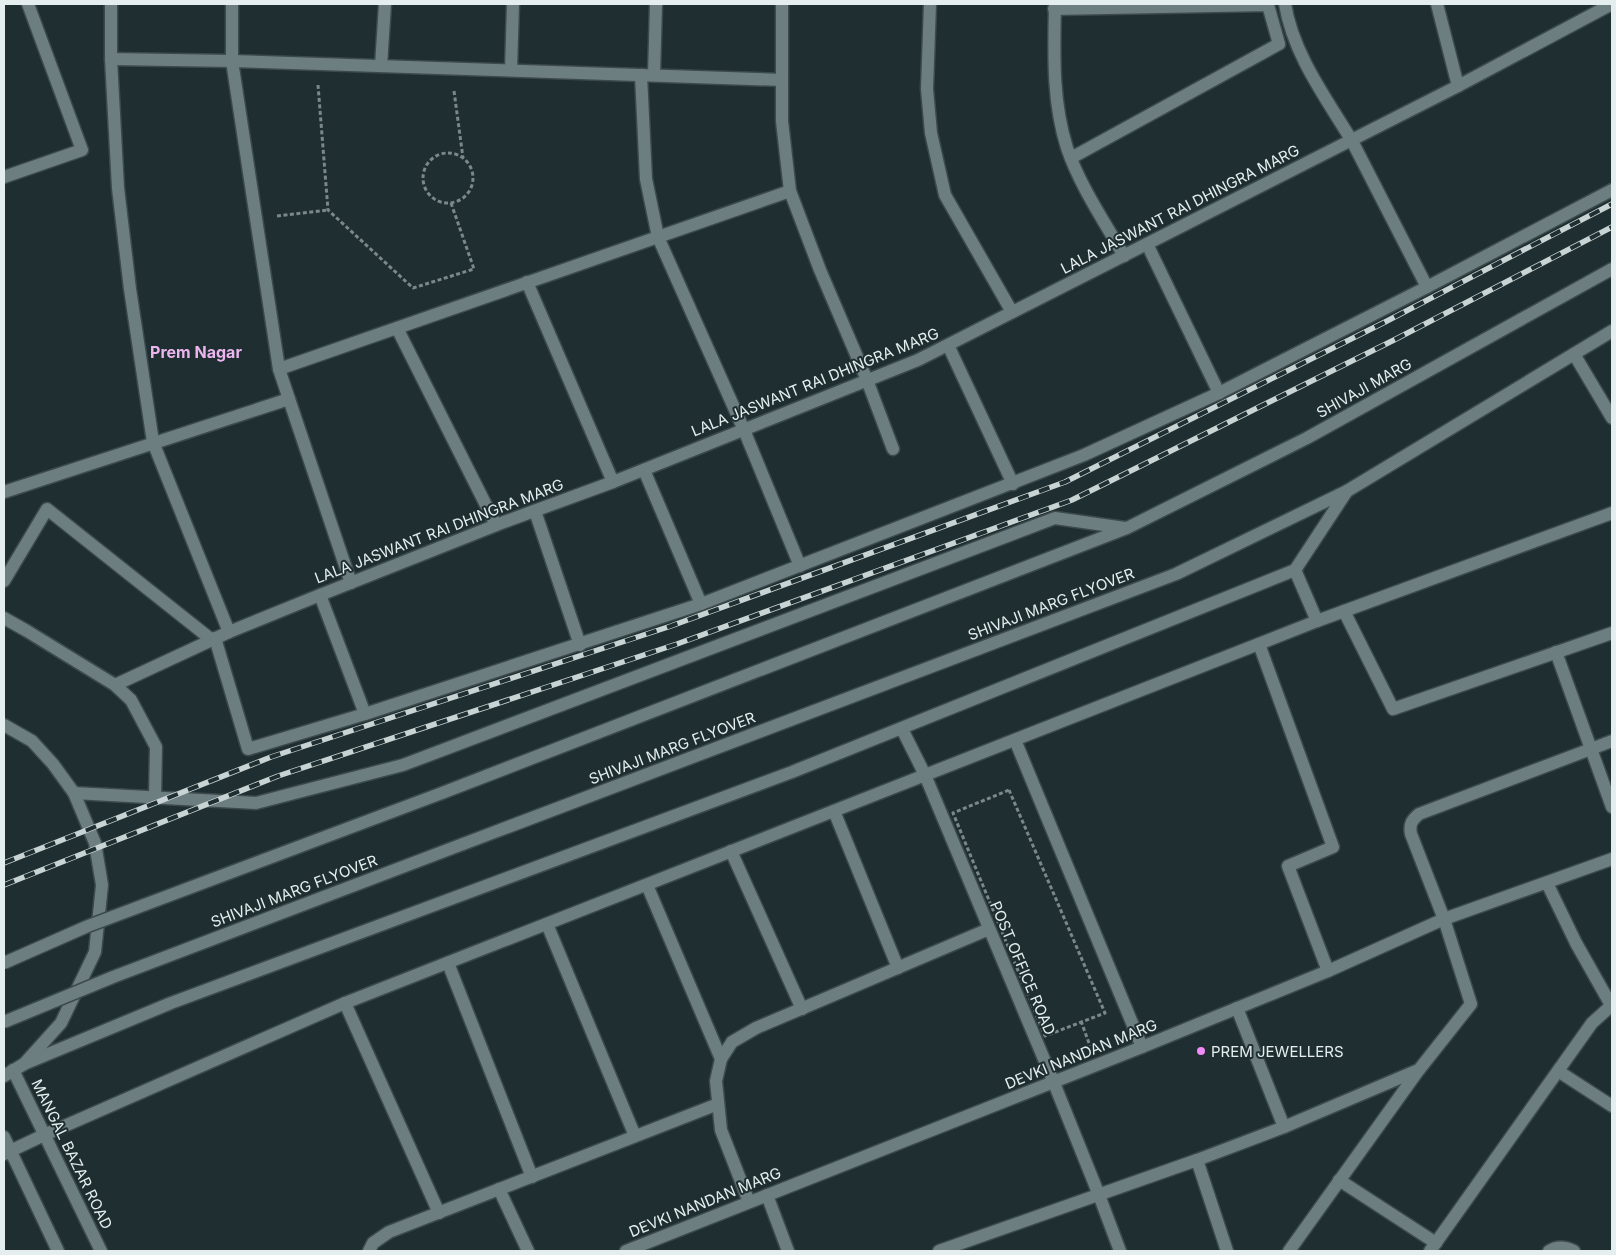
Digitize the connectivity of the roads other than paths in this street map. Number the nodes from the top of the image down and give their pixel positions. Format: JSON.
{"nodes":[{"id":1,"x":28,"y":4,"type":"edge"},
{"id":2,"x":111,"y":4,"type":"edge"},
{"id":3,"x":232,"y":4,"type":"edge"},
{"id":4,"x":385,"y":4,"type":"edge"},
{"id":5,"x":513,"y":4,"type":"edge"},
{"id":6,"x":656,"y":4,"type":"edge"},
{"id":7,"x":782,"y":4,"type":"edge"},
{"id":8,"x":930,"y":4,"type":"edge"},
{"id":9,"x":1285,"y":4,"type":"edge"},
{"id":10,"x":1437,"y":4,"type":"edge"},
{"id":11,"x":1612,"y":4,"type":"edge"},
{"id":12,"x":1054,"y":6,"type":"edge"},
{"id":13,"x":111,"y":60,"type":"junction"},
{"id":14,"x":232,"y":61,"type":"junction"},
{"id":15,"x":382,"y":66,"type":"junction"},
{"id":16,"x":511,"y":70,"type":"junction"},
{"id":17,"x":641,"y":75,"type":"junction"},
{"id":18,"x":654,"y":75,"type":"junction"},
{"id":19,"x":782,"y":80,"type":"junction"},
{"id":20,"x":1458,"y":86,"type":"junction"},
{"id":21,"x":1352,"y":140,"type":"junction"},
{"id":22,"x":1071,"y":158,"type":"junction"},
{"id":23,"x":4,"y":177,"type":"edge"},
{"id":24,"x":1612,"y":190,"type":"edge"},
{"id":25,"x":790,"y":191,"type":"junction"},
{"id":26,"x":658,"y":237,"type":"junction"},
{"id":27,"x":1147,"y":244,"type":"junction"},
{"id":28,"x":1124,"y":256,"type":"junction"},
{"id":29,"x":1612,"y":269,"type":"edge"},
{"id":30,"x":527,"y":282,"type":"junction"},
{"id":31,"x":1427,"y":287,"type":"junction"},
{"id":32,"x":1012,"y":312,"type":"junction"},
{"id":33,"x":397,"y":328,"type":"junction"},
{"id":34,"x":1612,"y":331,"type":"edge"},
{"id":35,"x":948,"y":344,"type":"junction"},
{"id":36,"x":1574,"y":354,"type":"junction"},
{"id":37,"x":279,"y":369,"type":"junction"},
{"id":38,"x":867,"y":380,"type":"junction"},
{"id":39,"x":1219,"y":393,"type":"junction"},
{"id":40,"x":289,"y":399,"type":"junction"},
{"id":41,"x":1612,"y":418,"type":"edge"},
{"id":42,"x":744,"y":430,"type":"junction"},
{"id":43,"x":153,"y":442,"type":"junction"},
{"id":44,"x":893,"y":449,"type":"dead end"},
{"id":45,"x":644,"y":470,"type":"junction"},
{"id":46,"x":613,"y":482,"type":"junction"},
{"id":47,"x":1013,"y":484,"type":"junction"},
{"id":48,"x":1347,"y":491,"type":"junction"},
{"id":49,"x":4,"y":492,"type":"edge"},
{"id":50,"x":534,"y":511,"type":"junction"},
{"id":51,"x":1612,"y":513,"type":"edge"},
{"id":52,"x":496,"y":525,"type":"junction"},
{"id":53,"x":1128,"y":528,"type":"junction"},
{"id":54,"x":800,"y":566,"type":"junction"},
{"id":55,"x":1295,"y":570,"type":"junction"},
{"id":56,"x":4,"y":582,"type":"edge"},
{"id":57,"x":351,"y":583,"type":"junction"},
{"id":58,"x":320,"y":595,"type":"junction"},
{"id":59,"x":701,"y":604,"type":"junction"},
{"id":60,"x":1344,"y":611,"type":"junction"},
{"id":61,"x":4,"y":618,"type":"edge"},
{"id":62,"x":1317,"y":621,"type":"junction"},
{"id":63,"x":229,"y":632,"type":"junction"},
{"id":64,"x":1612,"y":633,"type":"edge"},
{"id":65,"x":214,"y":639,"type":"junction"},
{"id":66,"x":1259,"y":644,"type":"junction"},
{"id":67,"x":580,"y":645,"type":"junction"},
{"id":68,"x":1556,"y":652,"type":"junction"},
{"id":69,"x":115,"y":685,"type":"junction"},
{"id":70,"x":366,"y":714,"type":"junction"},
{"id":71,"x":4,"y":725,"type":"edge"},
{"id":72,"x":902,"y":729,"type":"junction"},
{"id":73,"x":1015,"y":740,"type":"junction"},
{"id":74,"x":1612,"y":741,"type":"edge"},
{"id":75,"x":1591,"y":748,"type":"junction"},
{"id":76,"x":924,"y":775,"type":"junction"},
{"id":77,"x":74,"y":793,"type":"junction"},
{"id":78,"x":155,"y":798,"type":"junction"},
{"id":79,"x":1612,"y":807,"type":"edge"},
{"id":80,"x":834,"y":811,"type":"junction"},
{"id":81,"x":732,"y":851,"type":"junction"},
{"id":82,"x":1612,"y":859,"type":"edge"},
{"id":83,"x":1547,"y":883,"type":"junction"},
{"id":84,"x":647,"y":884,"type":"junction"},
{"id":85,"x":1444,"y":919,"type":"junction"},
{"id":86,"x":547,"y":924,"type":"junction"},
{"id":87,"x":989,"y":930,"type":"junction"},
{"id":88,"x":4,"y":963,"type":"edge"},
{"id":89,"x":448,"y":963,"type":"junction"},
{"id":90,"x":898,"y":968,"type":"junction"},
{"id":91,"x":1328,"y":971,"type":"junction"},
{"id":92,"x":344,"y":1004,"type":"junction"},
{"id":93,"x":1612,"y":1005,"type":"edge"},
{"id":94,"x":802,"y":1008,"type":"junction"},
{"id":95,"x":1237,"y":1008,"type":"junction"},
{"id":96,"x":4,"y":1022,"type":"edge"},
{"id":97,"x":1142,"y":1047,"type":"junction"},
{"id":98,"x":721,"y":1059,"type":"junction"},
{"id":99,"x":14,"y":1070,"type":"edge"},
{"id":100,"x":1418,"y":1071,"type":"junction"},
{"id":101,"x":1558,"y":1071,"type":"junction"},
{"id":102,"x":1054,"y":1083,"type":"junction"},
{"id":103,"x":718,"y":1104,"type":"junction"},
{"id":104,"x":1612,"y":1106,"type":"edge"},
{"id":105,"x":1284,"y":1127,"type":"junction"},
{"id":106,"x":44,"y":1135,"type":"junction"},
{"id":107,"x":635,"y":1136,"type":"junction"},
{"id":108,"x":4,"y":1137,"type":"edge"},
{"id":109,"x":7,"y":1153,"type":"edge"},
{"id":110,"x":1197,"y":1160,"type":"junction"},
{"id":111,"x":532,"y":1177,"type":"junction"},
{"id":112,"x":1339,"y":1180,"type":"junction"},
{"id":113,"x":499,"y":1189,"type":"junction"},
{"id":114,"x":1100,"y":1194,"type":"junction"},
{"id":115,"x":767,"y":1195,"type":"junction"},
{"id":116,"x":749,"y":1202,"type":"junction"},
{"id":117,"x":439,"y":1213,"type":"junction"},
{"id":118,"x":1433,"y":1247,"type":"edge"},
{"id":119,"x":58,"y":1251,"type":"edge"},
{"id":120,"x":101,"y":1251,"type":"edge"},
{"id":121,"x":369,"y":1251,"type":"edge"},
{"id":122,"x":528,"y":1251,"type":"edge"},
{"id":123,"x":626,"y":1251,"type":"edge"},
{"id":124,"x":788,"y":1251,"type":"edge"},
{"id":125,"x":939,"y":1251,"type":"edge"},
{"id":126,"x":1120,"y":1251,"type":"edge"},
{"id":127,"x":1227,"y":1251,"type":"edge"},
{"id":128,"x":1289,"y":1251,"type":"edge"},
{"id":129,"x":1550,"y":1251,"type":"edge"},
{"id":130,"x":1574,"y":1251,"type":"edge"}],
"edges":[{"from":1,"to":23,"type":"street"},
{"from":2,"to":13,"type":"street"},
{"from":3,"to":14,"type":"street"},
{"from":4,"to":15,"type":"street"},
{"from":5,"to":16,"type":"street"},
{"from":6,"to":18,"type":"street"},
{"from":7,"to":19,"type":"street"},
{"from":8,"to":32,"type":"street"},
{"from":9,"to":21,"type":"street"},
{"from":10,"to":20,"type":"street"},
{"from":11,"to":20,"type":"street","name":"LALA JASWANT RAI DHINGRA MARG"},
{"from":12,"to":22,"type":"street"},
{"from":12,"to":22,"type":"street"},
{"from":13,"to":14,"type":"street"},
{"from":13,"to":43,"type":"street"},
{"from":14,"to":15,"type":"street"},
{"from":14,"to":37,"type":"street"},
{"from":15,"to":16,"type":"street"},
{"from":16,"to":17,"type":"street"},
{"from":17,"to":18,"type":"street"},
{"from":17,"to":26,"type":"street"},
{"from":18,"to":19,"type":"street"},
{"from":19,"to":25,"type":"street"},
{"from":20,"to":21,"type":"street","name":"LALA JASWANT RAI DHINGRA MARG"},
{"from":21,"to":27,"type":"street","name":"LALA JASWANT RAI DHINGRA MARG"},
{"from":21,"to":31,"type":"street"},
{"from":22,"to":28,"type":"street"},
{"from":24,"to":31,"type":"street"},
{"from":25,"to":26,"type":"street"},
{"from":25,"to":38,"type":"street"},
{"from":26,"to":30,"type":"street"},
{"from":26,"to":42,"type":"street"},
{"from":27,"to":28,"type":"street","name":"LALA JASWANT RAI DHINGRA MARG"},
{"from":27,"to":39,"type":"street"},
{"from":28,"to":32,"type":"street","name":"LALA JASWANT RAI DHINGRA MARG"},
{"from":29,"to":53,"type":"street","name":"SHIVAJI MARG"},
{"from":30,"to":33,"type":"street"},
{"from":30,"to":46,"type":"street"},
{"from":31,"to":39,"type":"street"},
{"from":32,"to":35,"type":"street","name":"LALA JASWANT RAI DHINGRA MARG"},
{"from":33,"to":37,"type":"street"},
{"from":33,"to":52,"type":"street"},
{"from":34,"to":36,"type":"street"},
{"from":35,"to":38,"type":"street","name":"LALA JASWANT RAI DHINGRA MARG"},
{"from":35,"to":47,"type":"street"},
{"from":36,"to":41,"type":"street"},
{"from":36,"to":48,"type":"street"},
{"from":37,"to":40,"type":"street"},
{"from":38,"to":42,"type":"street","name":"LALA JASWANT RAI DHINGRA MARG"},
{"from":38,"to":44,"type":"street"},
{"from":39,"to":47,"type":"street"},
{"from":40,"to":43,"type":"street"},
{"from":40,"to":57,"type":"street"},
{"from":42,"to":45,"type":"street","name":"LALA JASWANT RAI DHINGRA MARG"},
{"from":42,"to":54,"type":"street"},
{"from":43,"to":49,"type":"street"},
{"from":43,"to":63,"type":"street"},
{"from":45,"to":46,"type":"street","name":"LALA JASWANT RAI DHINGRA MARG"},
{"from":45,"to":59,"type":"street"},
{"from":46,"to":50,"type":"street","name":"LALA JASWANT RAI DHINGRA MARG"},
{"from":47,"to":54,"type":"street"},
{"from":48,"to":55,"type":"street"},
{"from":48,"to":96,"type":"street","name":"SHIVAJI MARG FLYOVER","bridge":true},
{"from":50,"to":52,"type":"street","name":"LALA JASWANT RAI DHINGRA MARG"},
{"from":50,"to":67,"type":"street"},
{"from":51,"to":60,"type":"street"},
{"from":52,"to":57,"type":"street","name":"LALA JASWANT RAI DHINGRA MARG"},
{"from":53,"to":78,"type":"street"},
{"from":53,"to":88,"type":"street","bridge":true},
{"from":54,"to":59,"type":"street"},
{"from":55,"to":62,"type":"street"},
{"from":55,"to":72,"type":"street"},
{"from":56,"to":65,"type":"street"},
{"from":57,"to":58,"type":"street","name":"LALA JASWANT RAI DHINGRA MARG"},
{"from":58,"to":63,"type":"street","name":"LALA JASWANT RAI DHINGRA MARG"},
{"from":58,"to":70,"type":"street"},
{"from":59,"to":67,"type":"street"},
{"from":60,"to":62,"type":"street"},
{"from":60,"to":68,"type":"street"},
{"from":61,"to":69,"type":"street"},
{"from":62,"to":66,"type":"street"},
{"from":63,"to":65,"type":"street","name":"LALA JASWANT RAI DHINGRA MARG"},
{"from":64,"to":68,"type":"street"},
{"from":65,"to":69,"type":"street","name":"LALA JASWANT RAI DHINGRA MARG"},
{"from":65,"to":70,"type":"street"},
{"from":66,"to":73,"type":"street"},
{"from":66,"to":91,"type":"street"},
{"from":67,"to":70,"type":"street"},
{"from":68,"to":75,"type":"street"},
{"from":69,"to":78,"type":"street"},
{"from":71,"to":77,"type":"street"},
{"from":72,"to":76,"type":"street","name":"POST OFFICE ROAD"},
{"from":72,"to":99,"type":"street"},
{"from":73,"to":76,"type":"street"},
{"from":73,"to":97,"type":"street"},
{"from":74,"to":75,"type":"street"},
{"from":75,"to":79,"type":"street"},
{"from":75,"to":85,"type":"street"},
{"from":76,"to":80,"type":"street"},
{"from":76,"to":87,"type":"street","name":"POST OFFICE ROAD"},
{"from":77,"to":78,"type":"street"},
{"from":77,"to":99,"type":"street"},
{"from":80,"to":81,"type":"street"},
{"from":80,"to":90,"type":"street"},
{"from":81,"to":84,"type":"street"},
{"from":81,"to":94,"type":"street"},
{"from":82,"to":83,"type":"street","name":"DEVKI NANDAN MARG"},
{"from":83,"to":85,"type":"street","name":"DEVKI NANDAN MARG"},
{"from":83,"to":93,"type":"street"},
{"from":84,"to":86,"type":"street"},
{"from":84,"to":98,"type":"street"},
{"from":85,"to":91,"type":"street","name":"DEVKI NANDAN MARG"},
{"from":85,"to":100,"type":"street"},
{"from":86,"to":89,"type":"street"},
{"from":86,"to":107,"type":"street"},
{"from":87,"to":90,"type":"street"},
{"from":87,"to":102,"type":"street","name":"POST OFFICE ROAD"},
{"from":89,"to":92,"type":"street"},
{"from":89,"to":111,"type":"street"},
{"from":90,"to":94,"type":"street"},
{"from":91,"to":95,"type":"street","name":"DEVKI NANDAN MARG"},
{"from":92,"to":106,"type":"street"},
{"from":92,"to":117,"type":"street"},
{"from":93,"to":101,"type":"street"},
{"from":94,"to":98,"type":"street"},
{"from":95,"to":97,"type":"street","name":"DEVKI NANDAN MARG"},
{"from":95,"to":105,"type":"street"},
{"from":97,"to":102,"type":"street","name":"DEVKI NANDAN MARG"},
{"from":98,"to":103,"type":"street"},
{"from":99,"to":106,"type":"street","name":"MANGAL BAZAR ROAD"},
{"from":100,"to":105,"type":"street"},
{"from":100,"to":112,"type":"street"},
{"from":101,"to":104,"type":"street"},
{"from":101,"to":118,"type":"street"},
{"from":102,"to":114,"type":"street","name":"POST OFFICE ROAD"},
{"from":102,"to":115,"type":"street","name":"DEVKI NANDAN MARG"},
{"from":103,"to":107,"type":"street"},
{"from":103,"to":116,"type":"street"},
{"from":105,"to":110,"type":"street"},
{"from":106,"to":109,"type":"street"},
{"from":106,"to":120,"type":"street","name":"MANGAL BAZAR ROAD"},
{"from":107,"to":111,"type":"street"},
{"from":108,"to":109,"type":"street"},
{"from":109,"to":119,"type":"street"},
{"from":110,"to":114,"type":"street"},
{"from":110,"to":127,"type":"street"},
{"from":111,"to":113,"type":"street"},
{"from":112,"to":118,"type":"street"},
{"from":112,"to":128,"type":"street"},
{"from":113,"to":117,"type":"street"},
{"from":113,"to":122,"type":"street"},
{"from":114,"to":125,"type":"street"},
{"from":114,"to":126,"type":"street","name":"POST OFFICE ROAD"},
{"from":115,"to":116,"type":"street","name":"DEVKI NANDAN MARG"},
{"from":115,"to":124,"type":"street"},
{"from":116,"to":123,"type":"street","name":"DEVKI NANDAN MARG"},
{"from":117,"to":121,"type":"street"},
{"from":129,"to":130,"type":"street"}]}
